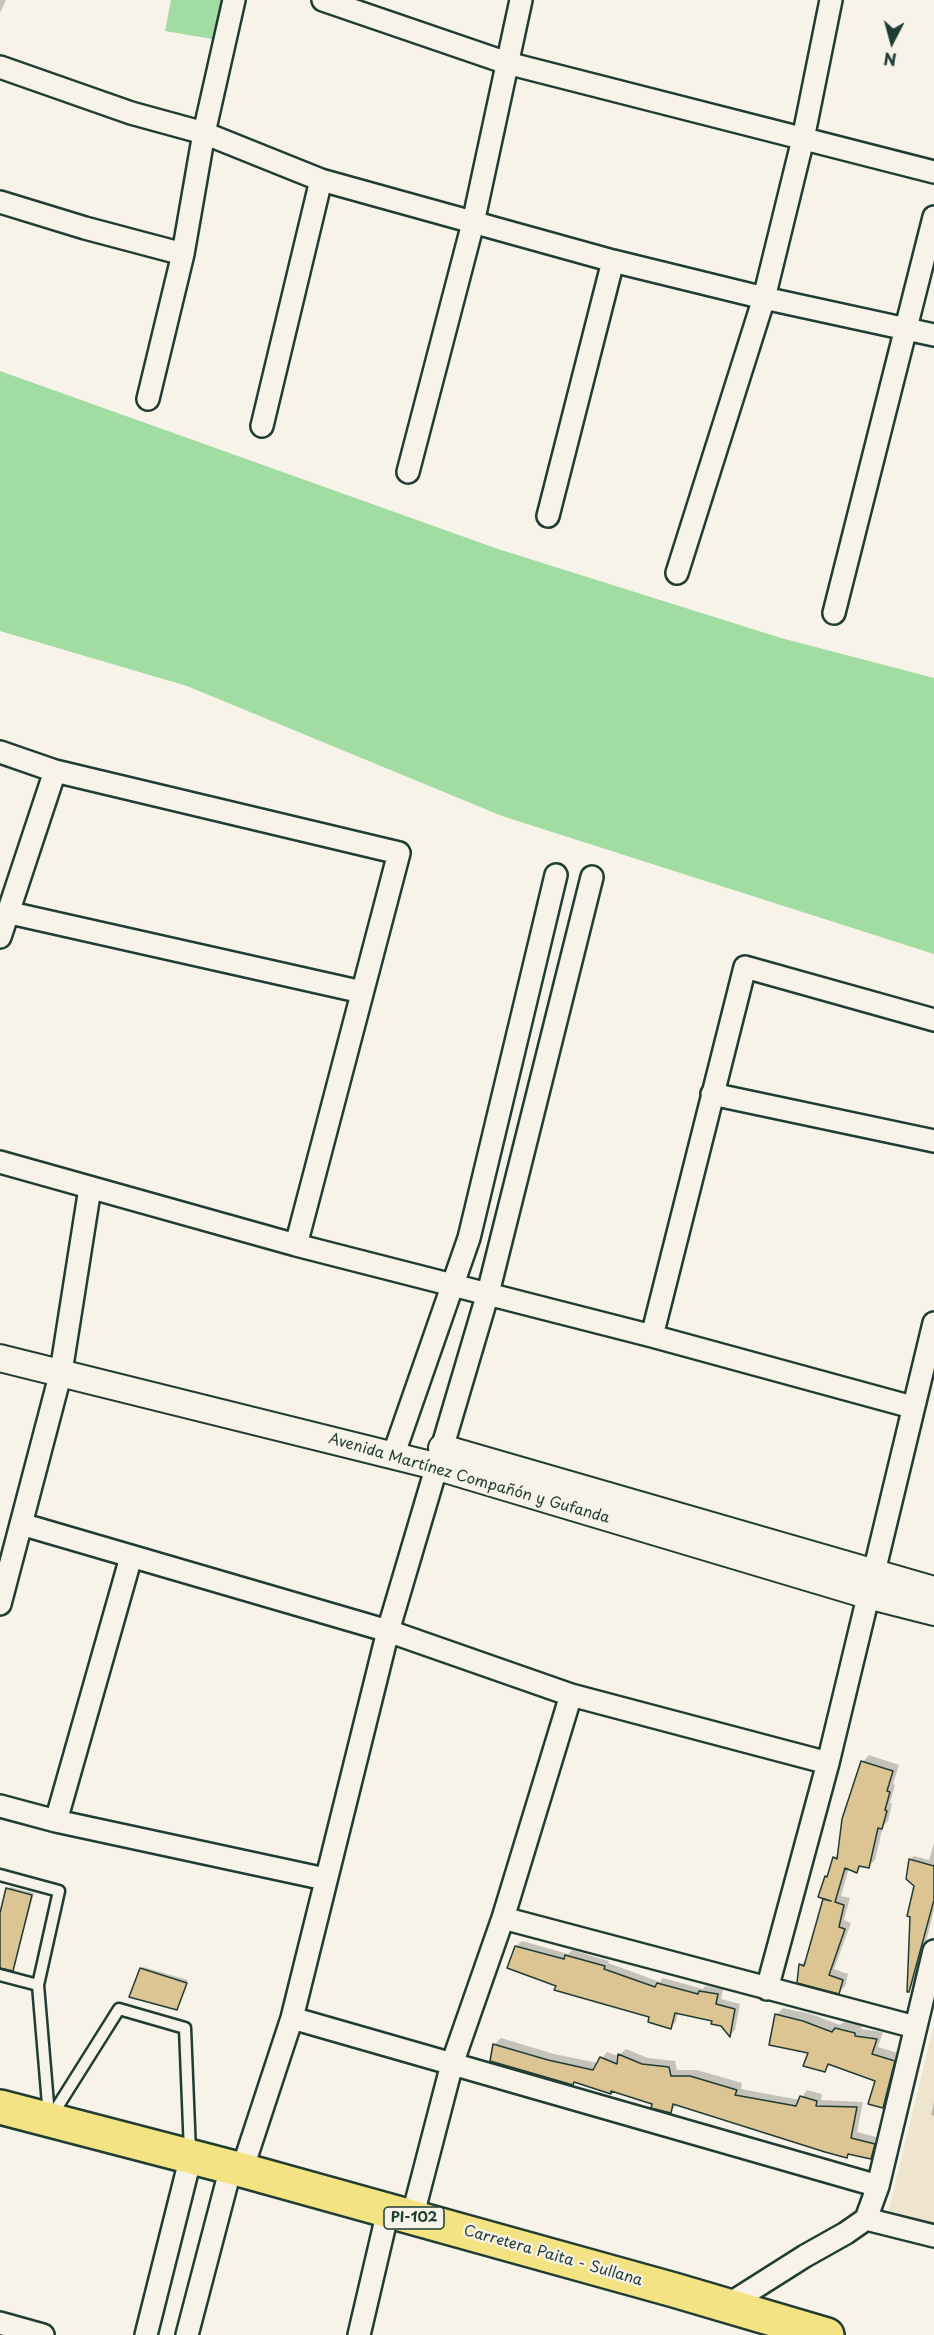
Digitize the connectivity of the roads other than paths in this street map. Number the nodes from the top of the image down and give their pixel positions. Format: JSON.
{"nodes":[{"id":1,"x":234,"y":0,"type":"edge"},
{"id":2,"x":323,"y":0,"type":"edge"},
{"id":3,"x":521,"y":0,"type":"edge"},
{"id":4,"x":831,"y":0,"type":"edge"},
{"id":5,"x":507,"y":63,"type":"junction"},
{"id":6,"x":0,"y":67,"type":"edge"},
{"id":7,"x":204,"y":133,"type":"junction"},
{"id":8,"x":803,"y":139,"type":"junction"},
{"id":9,"x":934,"y":172,"type":"edge"},
{"id":10,"x":321,"y":180,"type":"junction"},
{"id":11,"x":0,"y":202,"type":"edge"},
{"id":12,"x":934,"y":217,"type":"edge"},
{"id":13,"x":473,"y":223,"type":"junction"},
{"id":14,"x":183,"y":254,"type":"junction"},
{"id":15,"x":613,"y":261,"type":"junction"},
{"id":16,"x":764,"y":298,"type":"junction"},
{"id":17,"x":904,"y":328,"type":"junction"},
{"id":18,"x":934,"y":335,"type":"edge"},
{"id":19,"x":148,"y":399,"type":"dead end"},
{"id":20,"x":262,"y":426,"type":"dead end"},
{"id":21,"x":408,"y":472,"type":"dead end"},
{"id":22,"x":548,"y":516,"type":"dead end"},
{"id":23,"x":677,"y":573,"type":"dead end"},
{"id":24,"x":834,"y":613,"type":"dead end"},
{"id":25,"x":0,"y":752,"type":"edge"},
{"id":26,"x":55,"y":771,"type":"junction"},
{"id":27,"x":556,"y":875,"type":"dead end"},
{"id":28,"x":592,"y":877,"type":"dead end"},
{"id":29,"x":6,"y":912,"type":"junction"},
{"id":30,"x":0,"y":937,"type":"edge"},
{"id":31,"x":362,"y":992,"type":"junction"},
{"id":32,"x":934,"y":1020,"type":"edge"},
{"id":33,"x":712,"y":1094,"type":"junction"},
{"id":34,"x":934,"y":1141,"type":"edge"},
{"id":35,"x":0,"y":1162,"type":"edge"},
{"id":36,"x":90,"y":1188,"type":"junction"},
{"id":37,"x":296,"y":1245,"type":"junction"},
{"id":38,"x":453,"y":1285,"type":"junction"},
{"id":39,"x":488,"y":1293,"type":"junction"},
{"id":40,"x":934,"y":1323,"type":"edge"},
{"id":41,"x":652,"y":1336,"type":"junction"},
{"id":42,"x":0,"y":1358,"type":"edge"},
{"id":43,"x":61,"y":1372,"type":"junction"},
{"id":44,"x":912,"y":1407,"type":"junction"},
{"id":45,"x":393,"y":1456,"type":"junction"},
{"id":46,"x":438,"y":1457,"type":"junction"},
{"id":47,"x":21,"y":1524,"type":"junction"},
{"id":48,"x":131,"y":1557,"type":"junction"},
{"id":49,"x":870,"y":1584,"type":"junction"},
{"id":50,"x":934,"y":1590,"type":"edge"},
{"id":51,"x":0,"y":1604,"type":"edge"},
{"id":52,"x":934,"y":1612,"type":"edge"},
{"id":53,"x":388,"y":1631,"type":"junction"},
{"id":54,"x":571,"y":1695,"type":"junction"},
{"id":55,"x":828,"y":1763,"type":"junction"},
{"id":56,"x":0,"y":1806,"type":"edge"},
{"id":57,"x":56,"y":1821,"type":"junction"},
{"id":58,"x":0,"y":1875,"type":"edge"},
{"id":59,"x":325,"y":1879,"type":"junction"},
{"id":60,"x":503,"y":1918,"type":"junction"},
{"id":61,"x":934,"y":1952,"type":"edge"},
{"id":62,"x":0,"y":1975,"type":"edge"},
{"id":63,"x":38,"y":1985,"type":"junction"},
{"id":64,"x":767,"y":1989,"type":"junction"},
{"id":65,"x":292,"y":2018,"type":"junction"},
{"id":66,"x":915,"y":2027,"type":"junction"},
{"id":67,"x":452,"y":2064,"type":"junction"},
{"id":68,"x":0,"y":2107,"type":"edge"},
{"id":69,"x":49,"y":2119,"type":"junction"},
{"id":70,"x":191,"y":2156,"type":"junction"},
{"id":71,"x":237,"y":2168,"type":"junction"},
{"id":72,"x":878,"y":2186,"type":"junction"},
{"id":73,"x":400,"y":2214,"type":"junction"},
{"id":74,"x":866,"y":2219,"type":"junction"},
{"id":75,"x":934,"y":2236,"type":"edge"},
{"id":76,"x":726,"y":2306,"type":"junction"},
{"id":77,"x":0,"y":2323,"type":"edge"},
{"id":78,"x":792,"y":2330,"type":"edge"},
{"id":79,"x":43,"y":2335,"type":"edge"},
{"id":80,"x":146,"y":2335,"type":"edge"},
{"id":81,"x":187,"y":2335,"type":"edge"},
{"id":82,"x":359,"y":2335,"type":"edge"},
{"id":83,"x":827,"y":2335,"type":"edge"}],
"edges":[{"from":1,"to":7,"type":"street"},
{"from":2,"to":5,"type":"street"},
{"from":3,"to":5,"type":"street"},
{"from":4,"to":8,"type":"street"},
{"from":5,"to":8,"type":"street"},
{"from":5,"to":13,"type":"street"},
{"from":6,"to":7,"type":"street"},
{"from":7,"to":10,"type":"street"},
{"from":7,"to":14,"type":"street"},
{"from":8,"to":9,"type":"street"},
{"from":8,"to":16,"type":"street"},
{"from":10,"to":13,"type":"street"},
{"from":10,"to":20,"type":"street"},
{"from":11,"to":14,"type":"street"},
{"from":12,"to":17,"type":"street"},
{"from":13,"to":15,"type":"street"},
{"from":13,"to":21,"type":"street"},
{"from":14,"to":19,"type":"street"},
{"from":15,"to":16,"type":"street"},
{"from":15,"to":22,"type":"street"},
{"from":16,"to":17,"type":"street"},
{"from":16,"to":23,"type":"street"},
{"from":17,"to":18,"type":"street"},
{"from":17,"to":24,"type":"street"},
{"from":25,"to":26,"type":"street"},
{"from":26,"to":29,"type":"street"},
{"from":26,"to":31,"type":"street"},
{"from":27,"to":38,"type":"street"},
{"from":28,"to":39,"type":"street"},
{"from":29,"to":30,"type":"street"},
{"from":29,"to":31,"type":"street"},
{"from":31,"to":37,"type":"street"},
{"from":32,"to":33,"type":"street"},
{"from":33,"to":34,"type":"street"},
{"from":33,"to":41,"type":"street"},
{"from":35,"to":36,"type":"street"},
{"from":36,"to":37,"type":"street"},
{"from":36,"to":43,"type":"street"},
{"from":37,"to":38,"type":"street"},
{"from":38,"to":39,"type":"street"},
{"from":38,"to":45,"type":"street"},
{"from":39,"to":41,"type":"street"},
{"from":39,"to":46,"type":"street"},
{"from":40,"to":44,"type":"street"},
{"from":41,"to":44,"type":"street"},
{"from":42,"to":43,"type":"street","name":"Avenida Martínez Compañón y Gufanda"},
{"from":43,"to":45,"type":"street","name":"Avenida Martínez Compañón y Gufanda"},
{"from":43,"to":47,"type":"street"},
{"from":44,"to":49,"type":"street"},
{"from":45,"to":46,"type":"street","name":"Avenida Martínez Compañón y Gufanda"},
{"from":46,"to":49,"type":"street","name":"Avenida Martínez Compañón y Gufanda"},
{"from":46,"to":53,"type":"street"},
{"from":47,"to":48,"type":"street"},
{"from":47,"to":51,"type":"street"},
{"from":48,"to":53,"type":"street"},
{"from":48,"to":57,"type":"street"},
{"from":49,"to":50,"type":"street","name":"Avenida Martínez Compañón y Gufanda"},
{"from":49,"to":52,"type":"street","name":"Avenida Martínez Compañón y Gufanda"},
{"from":49,"to":55,"type":"street"},
{"from":53,"to":54,"type":"street"},
{"from":53,"to":59,"type":"street"},
{"from":54,"to":55,"type":"street"},
{"from":54,"to":60,"type":"street"},
{"from":55,"to":64,"type":"street"},
{"from":56,"to":57,"type":"street"},
{"from":57,"to":59,"type":"street"},
{"from":58,"to":63,"type":"lane"},
{"from":59,"to":65,"type":"street"},
{"from":60,"to":64,"type":"street"},
{"from":60,"to":67,"type":"street"},
{"from":61,"to":66,"type":"street"},
{"from":62,"to":63,"type":"lane"},
{"from":63,"to":69,"type":"lane"},
{"from":64,"to":66,"type":"street"},
{"from":65,"to":67,"type":"street"},
{"from":65,"to":71,"type":"street"},
{"from":66,"to":72,"type":"street"},
{"from":67,"to":72,"type":"street"},
{"from":67,"to":73,"type":"street"},
{"from":68,"to":69,"type":"main road","name":"Carretera Paita - Sullana","number":"PI-102"},
{"from":69,"to":70,"type":"main road","name":"Carretera Paita - Sullana","number":"PI-102"},
{"from":69,"to":70,"type":"lane"},
{"from":70,"to":71,"type":"main road","name":"Carretera Paita - Sullana","number":"PI-102"},
{"from":70,"to":80,"type":"street"},
{"from":71,"to":73,"type":"main road","name":"Carretera Paita - Sullana","number":"PI-102"},
{"from":71,"to":81,"type":"street"},
{"from":72,"to":74,"type":"street"},
{"from":73,"to":76,"type":"main road","name":"Carretera Paita - Sullana","number":"PI-102"},
{"from":73,"to":82,"type":"street"},
{"from":74,"to":75,"type":"street"},
{"from":74,"to":76,"type":"street"},
{"from":76,"to":78,"type":"main road","name":"Carretera Paita - Sullana","number":"PI-102"},
{"from":77,"to":79,"type":"street"},
{"from":78,"to":83,"type":"main road","name":"Carretera Paita - Sullana","number":"PI-102"}]}
